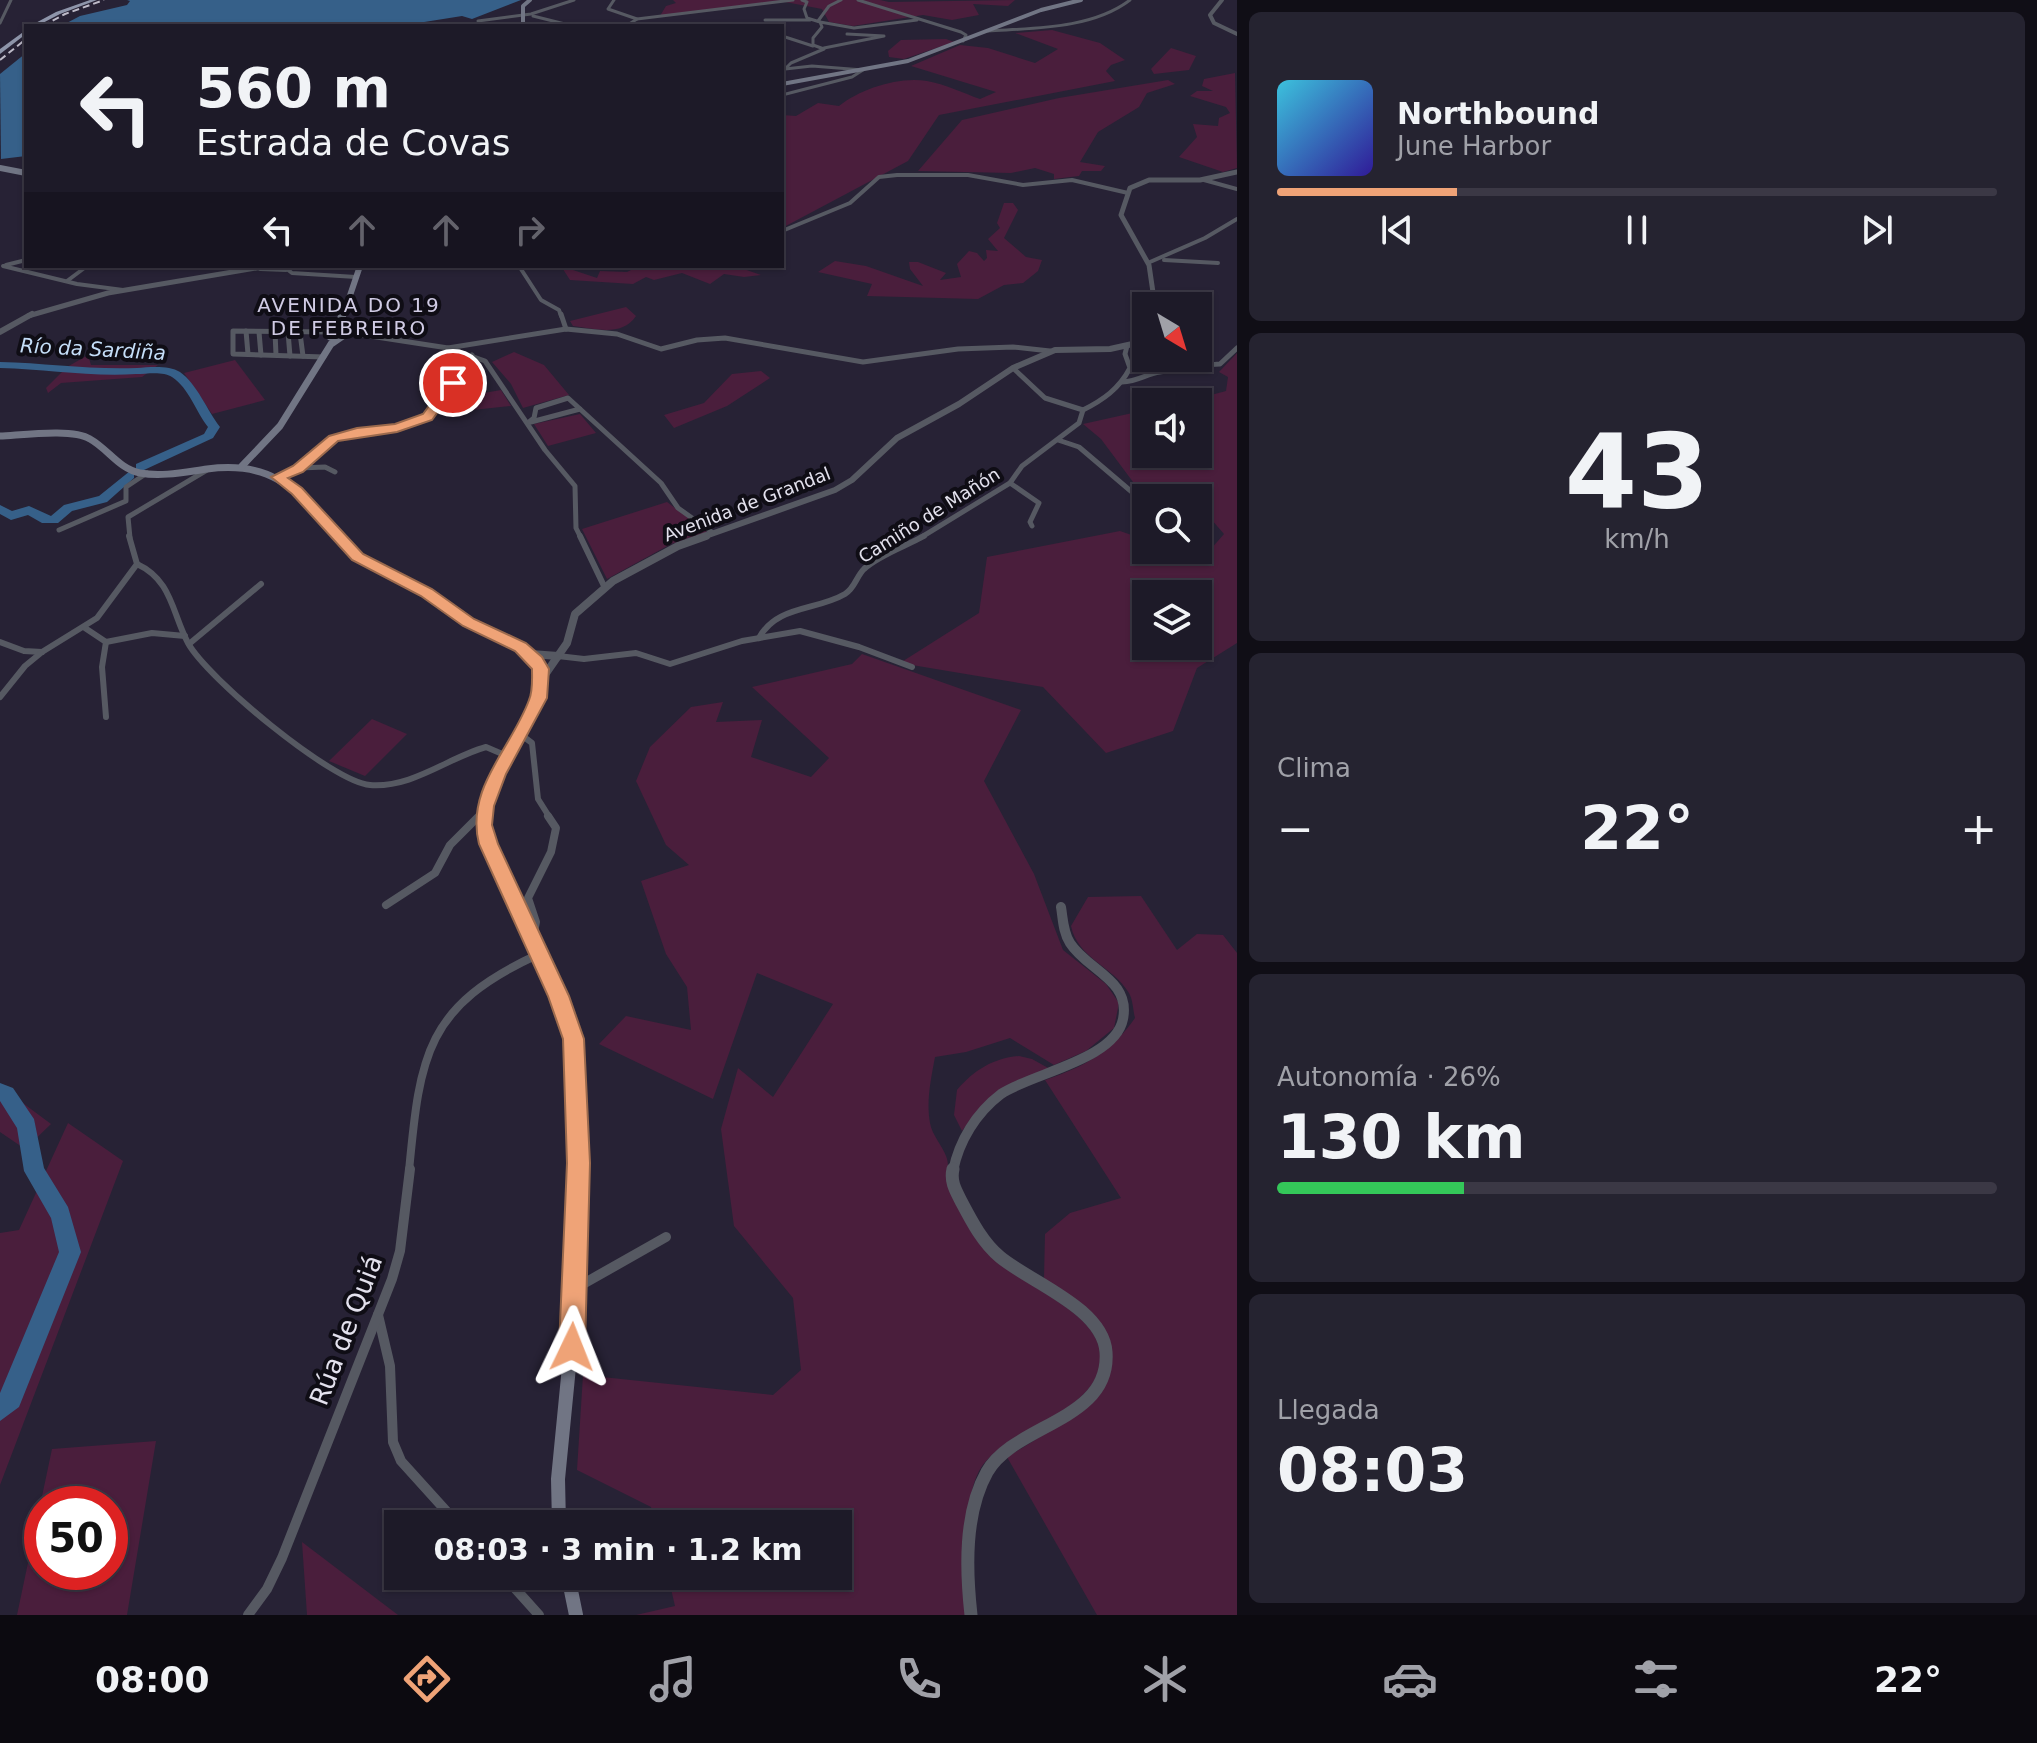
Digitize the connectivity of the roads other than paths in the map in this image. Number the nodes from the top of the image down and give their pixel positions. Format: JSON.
{"nodes":[{"id":1,"x":11,"y":0,"type":"edge"},
{"id":2,"x":530,"y":0,"type":"edge"},
{"id":3,"x":574,"y":0,"type":"edge"},
{"id":4,"x":793,"y":0,"type":"edge"},
{"id":5,"x":802,"y":0,"type":"edge"},
{"id":6,"x":841,"y":0,"type":"edge"},
{"id":7,"x":858,"y":0,"type":"edge"},
{"id":8,"x":1081,"y":0,"type":"edge"},
{"id":9,"x":1130,"y":0,"type":"edge"},
{"id":10,"x":1222,"y":0,"type":"edge"},
{"id":11,"x":93,"y":1,"type":"edge"},
{"id":12,"x":606,"y":1,"type":"edge"},
{"id":13,"x":613,"y":1,"type":"edge"},
{"id":14,"x":63,"y":3,"type":"dead end"},
{"id":15,"x":880,"y":3,"type":"edge"},
{"id":16,"x":53,"y":6,"type":"dead end"},
{"id":17,"x":524,"y":15,"type":"junction"},
{"id":18,"x":637,"y":19,"type":"junction"},
{"id":19,"x":765,"y":20,"type":"dead end"},
{"id":20,"x":810,"y":20,"type":"junction"},
{"id":21,"x":478,"y":21,"type":"dead end"},
{"id":22,"x":819,"y":21,"type":"junction"},
{"id":23,"x":0,"y":23,"type":"edge"},
{"id":24,"x":935,"y":23,"type":"junction"},
{"id":25,"x":31,"y":24,"type":"edge"},
{"id":26,"x":36,"y":24,"type":"edge"},
{"id":27,"x":523,"y":24,"type":"edge"},
{"id":28,"x":564,"y":24,"type":"edge"},
{"id":29,"x":629,"y":24,"type":"edge"},
{"id":30,"x":24,"y":30,"type":"edge"},
{"id":31,"x":988,"y":31,"type":"junction"},
{"id":32,"x":847,"y":34,"type":"dead end"},
{"id":33,"x":1237,"y":34,"type":"edge"},
{"id":34,"x":784,"y":37,"type":"edge"},
{"id":35,"x":963,"y":41,"type":"junction"},
{"id":36,"x":813,"y":46,"type":"junction"},
{"id":37,"x":824,"y":48,"type":"junction"},
{"id":38,"x":0,"y":49,"type":"edge"},
{"id":39,"x":784,"y":69,"type":"edge"},
{"id":40,"x":784,"y":70,"type":"edge"},
{"id":41,"x":863,"y":70,"type":"junction"},
{"id":42,"x":784,"y":84,"type":"edge"},
{"id":43,"x":784,"y":94,"type":"edge"},
{"id":44,"x":0,"y":168,"type":"edge"},
{"id":45,"x":1237,"y":172,"type":"edge"},
{"id":46,"x":24,"y":173,"type":"edge"},
{"id":47,"x":1204,"y":180,"type":"junction"},
{"id":48,"x":1237,"y":189,"type":"edge"},
{"id":49,"x":1128,"y":193,"type":"junction"},
{"id":50,"x":1237,"y":219,"type":"edge"},
{"id":51,"x":784,"y":230,"type":"edge"},
{"id":52,"x":1161,"y":259,"type":"junction"},
{"id":53,"x":24,"y":260,"type":"edge"},
{"id":54,"x":1150,"y":262,"type":"junction"},
{"id":55,"x":1218,"y":263,"type":"dead end"},
{"id":56,"x":2,"y":266,"type":"edge"},
{"id":57,"x":84,"y":268,"type":"edge"},
{"id":58,"x":284,"y":268,"type":"edge"},
{"id":59,"x":359,"y":268,"type":"edge"},
{"id":60,"x":520,"y":268,"type":"edge"},
{"id":61,"x":260,"y":269,"type":"joint"},
{"id":62,"x":356,"y":277,"type":"junction"},
{"id":63,"x":67,"y":281,"type":"junction"},
{"id":64,"x":123,"y":290,"type":"junction"},
{"id":65,"x":1156,"y":292,"type":"edge"},
{"id":66,"x":566,"y":329,"type":"junction"},
{"id":67,"x":246,"y":331,"type":"junction"},
{"id":68,"x":0,"y":332,"type":"edge"},
{"id":69,"x":259,"y":332,"type":"junction"},
{"id":70,"x":275,"y":332,"type":"junction"},
{"id":71,"x":288,"y":332,"type":"junction"},
{"id":72,"x":300,"y":333,"type":"junction"},
{"id":73,"x":335,"y":334,"type":"junction"},
{"id":74,"x":1132,"y":345,"type":"edge"},
{"id":75,"x":1127,"y":346,"type":"junction"},
{"id":76,"x":448,"y":348,"type":"junction"},
{"id":77,"x":1237,"y":348,"type":"edge"},
{"id":78,"x":1050,"y":351,"type":"junction"},
{"id":79,"x":248,"y":354,"type":"junction"},
{"id":80,"x":261,"y":355,"type":"junction"},
{"id":81,"x":276,"y":355,"type":"junction"},
{"id":82,"x":472,"y":355,"type":"junction"},
{"id":83,"x":290,"y":356,"type":"junction"},
{"id":84,"x":303,"y":356,"type":"junction"},
{"id":85,"x":324,"y":357,"type":"junction"},
{"id":86,"x":1013,"y":368,"type":"junction"},
{"id":87,"x":1122,"y":382,"type":"junction"},
{"id":88,"x":580,"y":409,"type":"junction"},
{"id":89,"x":1083,"y":410,"type":"junction"},
{"id":90,"x":529,"y":422,"type":"junction"},
{"id":91,"x":0,"y":436,"type":"edge"},
{"id":92,"x":1058,"y":440,"type":"junction"},
{"id":93,"x":242,"y":466,"type":"junction"},
{"id":94,"x":213,"y":467,"type":"junction"},
{"id":95,"x":298,"y":469,"type":"junction"},
{"id":96,"x":335,"y":472,"type":"dead end"},
{"id":97,"x":147,"y":473,"type":"junction"},
{"id":98,"x":278,"y":477,"type":"junction"},
{"id":99,"x":1010,"y":483,"type":"junction"},
{"id":100,"x":1132,"y":492,"type":"edge"},
{"id":101,"x":126,"y":501,"type":"junction"},
{"id":102,"x":128,"y":517,"type":"junction"},
{"id":103,"x":1032,"y":526,"type":"dead end"},
{"id":104,"x":59,"y":530,"type":"dead end"},
{"id":105,"x":713,"y":533,"type":"junction"},
{"id":106,"x":137,"y":564,"type":"junction"},
{"id":107,"x":261,"y":584,"type":"dead end"},
{"id":108,"x":604,"y":586,"type":"junction"},
{"id":109,"x":85,"y":628,"type":"junction"},
{"id":110,"x":185,"y":636,"type":"junction"},
{"id":111,"x":759,"y":638,"type":"junction"},
{"id":112,"x":0,"y":642,"type":"edge"},
{"id":113,"x":106,"y":642,"type":"junction"},
{"id":114,"x":189,"y":644,"type":"junction"},
{"id":115,"x":42,"y":652,"type":"junction"},
{"id":116,"x":558,"y":656,"type":"junction"},
{"id":117,"x":536,"y":660,"type":"junction"},
{"id":118,"x":912,"y":667,"type":"dead end"},
{"id":119,"x":542,"y":679,"type":"junction"},
{"id":120,"x":0,"y":697,"type":"edge"},
{"id":121,"x":106,"y":717,"type":"dead end"},
{"id":122,"x":520,"y":734,"type":"junction"},
{"id":123,"x":507,"y":756,"type":"junction"},
{"id":124,"x":485,"y":810,"type":"junction"},
{"id":125,"x":386,"y":905,"type":"dead end"},
{"id":126,"x":1061,"y":907,"type":"dead end"},
{"id":127,"x":532,"y":940,"type":"junction"},
{"id":128,"x":539,"y":954,"type":"junction"},
{"id":129,"x":666,"y":1237,"type":"dead end"},
{"id":130,"x":574,"y":1289,"type":"junction"},
{"id":131,"x":378,"y":1313,"type":"junction"},
{"id":132,"x":445,"y":1510,"type":"edge"},
{"id":133,"x":559,"y":1510,"type":"edge"},
{"id":134,"x":517,"y":1590,"type":"edge"},
{"id":135,"x":571,"y":1590,"type":"edge"},
{"id":136,"x":248,"y":1615,"type":"edge"},
{"id":137,"x":539,"y":1615,"type":"edge"},
{"id":138,"x":576,"y":1615,"type":"edge"},
{"id":139,"x":971,"y":1615,"type":"edge"}],
"edges":[{"from":1,"to":23,"type":"street"},
{"from":2,"to":17,"type":"main road"},
{"from":3,"to":17,"type":"street"},
{"from":4,"to":18,"type":"street"},
{"from":5,"to":20,"type":"street"},
{"from":6,"to":22,"type":"street"},
{"from":7,"to":15,"type":"street"},
{"from":8,"to":31,"type":"main road"},
{"from":9,"to":31,"type":"street"},
{"from":10,"to":33,"type":"street"},
{"from":11,"to":14,"type":"highway"},
{"from":11,"to":26,"type":"highway"},
{"from":12,"to":13,"type":"street"},
{"from":13,"to":18,"type":"street"},
{"from":15,"to":24,"type":"street"},
{"from":16,"to":25,"type":"highway"},
{"from":17,"to":21,"type":"street"},
{"from":17,"to":27,"type":"main road"},
{"from":17,"to":28,"type":"street"},
{"from":18,"to":29,"type":"street"},
{"from":19,"to":20,"type":"street"},
{"from":20,"to":22,"type":"street"},
{"from":22,"to":24,"type":"street"},
{"from":22,"to":36,"type":"street"},
{"from":24,"to":35,"type":"street"},
{"from":30,"to":38,"type":"highway"},
{"from":31,"to":35,"type":"main road"},
{"from":32,"to":37,"type":"street"},
{"from":34,"to":36,"type":"street"},
{"from":35,"to":41,"type":"main road"},
{"from":36,"to":37,"type":"street"},
{"from":37,"to":39,"type":"street"},
{"from":40,"to":41,"type":"street"},
{"from":41,"to":42,"type":"main road"},
{"from":41,"to":43,"type":"street"},
{"from":44,"to":46,"type":"main road"},
{"from":45,"to":47,"type":"street"},
{"from":47,"to":48,"type":"street"},
{"from":47,"to":49,"type":"street"},
{"from":49,"to":51,"type":"street"},
{"from":49,"to":54,"type":"street"},
{"from":50,"to":52,"type":"street"},
{"from":52,"to":54,"type":"street"},
{"from":52,"to":55,"type":"street"},
{"from":53,"to":56,"type":"street"},
{"from":54,"to":65,"type":"street"},
{"from":56,"to":63,"type":"street"},
{"from":57,"to":63,"type":"street"},
{"from":58,"to":61,"type":"street"},
{"from":58,"to":62,"type":"street"},
{"from":59,"to":62,"type":"main road"},
{"from":60,"to":66,"type":"street"},
{"from":61,"to":64,"type":"street"},
{"from":62,"to":73,"type":"main road"},
{"from":63,"to":64,"type":"street"},
{"from":64,"to":68,"type":"street"},
{"from":66,"to":76,"type":"street"},
{"from":66,"to":78,"type":"street"},
{"from":67,"to":69,"type":"street"},
{"from":67,"to":79,"type":"street"},
{"from":67,"to":79,"type":"street"},
{"from":69,"to":70,"type":"street"},
{"from":69,"to":80,"type":"street"},
{"from":70,"to":71,"type":"street"},
{"from":70,"to":81,"type":"street"},
{"from":71,"to":72,"type":"street"},
{"from":71,"to":83,"type":"street"},
{"from":72,"to":73,"type":"street"},
{"from":72,"to":84,"type":"street"},
{"from":73,"to":76,"type":"street"},
{"from":73,"to":85,"type":"main road"},
{"from":74,"to":75,"type":"street","name":"Avenida de Grandal"},
{"from":75,"to":78,"type":"street","name":"Avenida de Grandal"},
{"from":75,"to":87,"type":"street"},
{"from":76,"to":82,"type":"street"},
{"from":77,"to":87,"type":"street"},
{"from":78,"to":86,"type":"street","name":"Avenida de Grandal"},
{"from":79,"to":80,"type":"street"},
{"from":80,"to":81,"type":"street"},
{"from":81,"to":83,"type":"street"},
{"from":82,"to":90,"type":"street"},
{"from":82,"to":95,"type":"street"},
{"from":83,"to":84,"type":"street"},
{"from":84,"to":85,"type":"street"},
{"from":85,"to":93,"type":"main road"},
{"from":86,"to":89,"type":"street"},
{"from":86,"to":105,"type":"street","name":"Avenida de Grandal"},
{"from":87,"to":89,"type":"street","name":"Camiño de Mañón"},
{"from":88,"to":90,"type":"street"},
{"from":88,"to":90,"type":"street"},
{"from":88,"to":105,"type":"street"},
{"from":89,"to":92,"type":"street","name":"Camiño de Mañón"},
{"from":90,"to":108,"type":"street"},
{"from":91,"to":97,"type":"main road"},
{"from":92,"to":99,"type":"street","name":"Camiño de Mañón"},
{"from":92,"to":100,"type":"street"},
{"from":93,"to":94,"type":"main road"},
{"from":93,"to":98,"type":"main road"},
{"from":94,"to":97,"type":"main road"},
{"from":94,"to":102,"type":"street"},
{"from":95,"to":96,"type":"street"},
{"from":95,"to":98,"type":"street"},
{"from":97,"to":101,"type":"street"},
{"from":98,"to":117,"type":"main road"},
{"from":99,"to":103,"type":"street"},
{"from":99,"to":111,"type":"street","name":"Camiño de Mañón"},
{"from":101,"to":102,"type":"street"},
{"from":101,"to":104,"type":"street"},
{"from":102,"to":106,"type":"street"},
{"from":105,"to":108,"type":"street","name":"Avenida de Grandal"},
{"from":106,"to":109,"type":"street"},
{"from":106,"to":110,"type":"street"},
{"from":107,"to":114,"type":"street"},
{"from":108,"to":116,"type":"street","name":"Avenida de Grandal"},
{"from":109,"to":113,"type":"street"},
{"from":109,"to":115,"type":"street"},
{"from":110,"to":113,"type":"street"},
{"from":110,"to":114,"type":"street"},
{"from":111,"to":116,"type":"street"},
{"from":111,"to":118,"type":"street"},
{"from":112,"to":115,"type":"street"},
{"from":113,"to":121,"type":"street"},
{"from":114,"to":123,"type":"street"},
{"from":115,"to":120,"type":"street"},
{"from":116,"to":117,"type":"street"},
{"from":116,"to":119,"type":"street","name":"Avenida de Grandal"},
{"from":117,"to":119,"type":"main road"},
{"from":119,"to":122,"type":"main road"},
{"from":122,"to":123,"type":"main road"},
{"from":122,"to":127,"type":"street"},
{"from":123,"to":124,"type":"main road"},
{"from":124,"to":125,"type":"street"},
{"from":124,"to":127,"type":"main road"},
{"from":126,"to":139,"type":"street"},
{"from":127,"to":128,"type":"main road"},
{"from":128,"to":130,"type":"main road"},
{"from":128,"to":131,"type":"street","name":"Rúa de Quiá"},
{"from":129,"to":130,"type":"street"},
{"from":130,"to":133,"type":"main road"},
{"from":131,"to":132,"type":"street"},
{"from":131,"to":136,"type":"street","name":"Rúa de Quiá"},
{"from":134,"to":137,"type":"street"},
{"from":135,"to":138,"type":"main road"}]}
